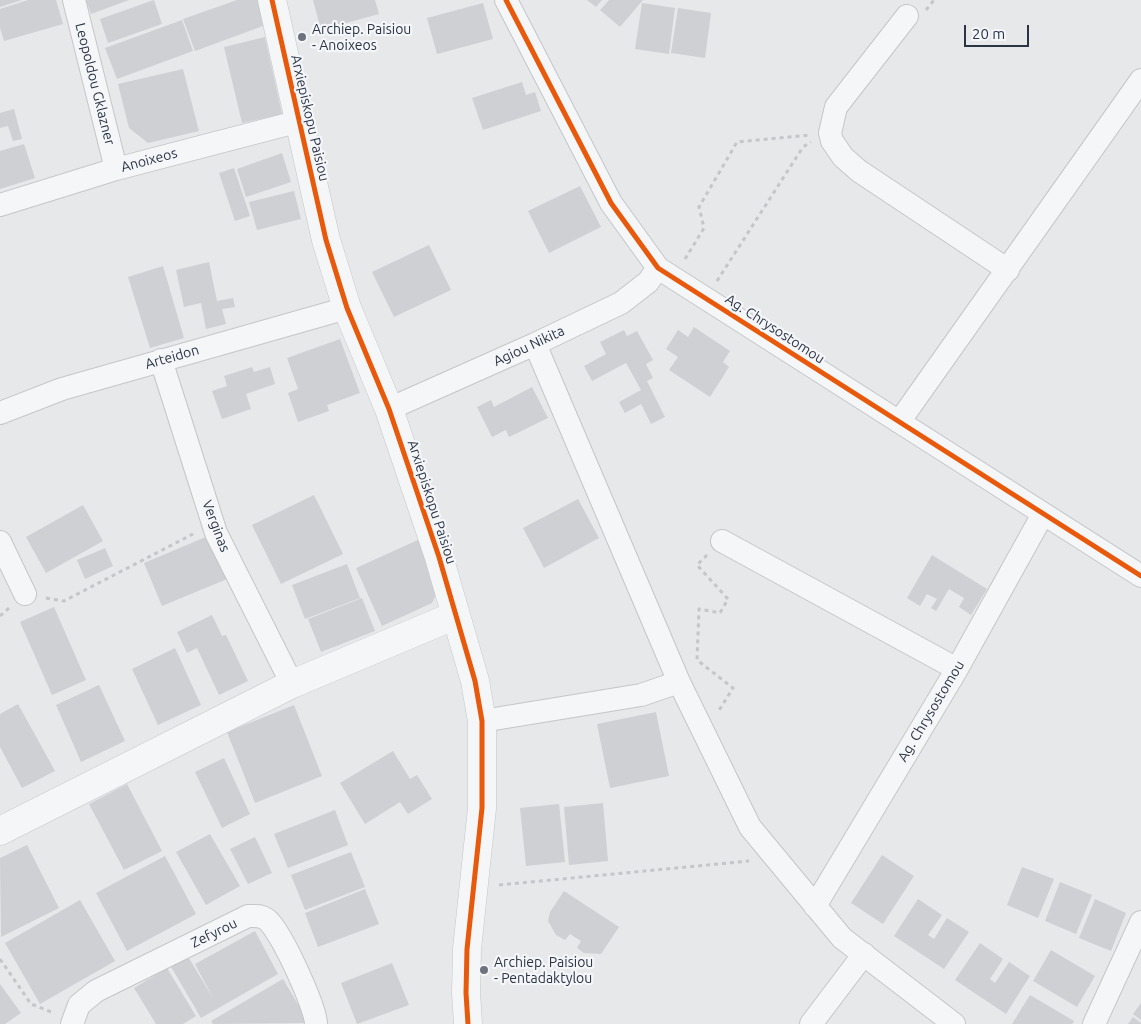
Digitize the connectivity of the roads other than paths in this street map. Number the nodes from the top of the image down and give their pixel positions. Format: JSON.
{"nodes":[{"id":1,"x":74,"y":0,"type":"edge"},
{"id":2,"x":272,"y":0,"type":"edge"},
{"id":3,"x":506,"y":0,"type":"edge"},
{"id":4,"x":907,"y":16,"type":"dead end"},
{"id":5,"x":1141,"y":80,"type":"edge"},
{"id":6,"x":300,"y":121,"type":"junction"},
{"id":7,"x":116,"y":169,"type":"junction"},
{"id":8,"x":0,"y":205,"type":"edge"},
{"id":9,"x":1008,"y":270,"type":"junction"},
{"id":10,"x":666,"y":273,"type":"junction"},
{"id":11,"x":347,"y":308,"type":"junction"},
{"id":12,"x":535,"y":344,"type":"junction"},
{"id":13,"x":161,"y":360,"type":"junction"},
{"id":14,"x":389,"y":409,"type":"junction"},
{"id":15,"x":0,"y":413,"type":"edge"},
{"id":16,"x":899,"y":422,"type":"junction"},
{"id":17,"x":1043,"y":514,"type":"junction"},
{"id":18,"x":722,"y":541,"type":"road end"},
{"id":19,"x":0,"y":542,"type":"edge"},
{"id":20,"x":1141,"y":576,"type":"edge"},
{"id":21,"x":25,"y":594,"type":"road end"},
{"id":22,"x":456,"y":615,"type":"junction"},
{"id":23,"x":957,"y":669,"type":"junction"},
{"id":24,"x":679,"y":682,"type":"junction"},
{"id":25,"x":292,"y":684,"type":"junction"},
{"id":26,"x":482,"y":721,"type":"junction"},
{"id":27,"x":0,"y":832,"type":"edge"},
{"id":28,"x":815,"y":906,"type":"junction"},
{"id":29,"x":1141,"y":922,"type":"edge"},
{"id":30,"x":864,"y":954,"type":"junction"},
{"id":31,"x":72,"y":1022,"type":"edge"},
{"id":32,"x":316,"y":1024,"type":"edge"},
{"id":33,"x":468,"y":1024,"type":"edge"},
{"id":34,"x":811,"y":1024,"type":"edge"},
{"id":35,"x":954,"y":1024,"type":"edge"},
{"id":36,"x":1094,"y":1024,"type":"edge"}],
"edges":[{"from":1,"to":7,"type":"street","name":"Leopoldou Gklazner"},
{"from":2,"to":6,"type":"street","name":"Arxiepiskopu Paisiou"},
{"from":3,"to":10,"type":"street","name":"Ag. Chrysostomou"},
{"from":4,"to":9,"type":"street"},
{"from":5,"to":9,"type":"street"},
{"from":6,"to":7,"type":"street","name":"Anoixeos"},
{"from":6,"to":11,"type":"street","name":"Arxiepiskopu Paisiou"},
{"from":7,"to":8,"type":"street","name":"Anoixeos"},
{"from":9,"to":16,"type":"street"},
{"from":10,"to":12,"type":"street","name":"Agiou Nikita"},
{"from":10,"to":16,"type":"street","name":"Ag. Chrysostomou"},
{"from":11,"to":13,"type":"street","name":"Arteidon"},
{"from":11,"to":14,"type":"street","name":"Arxiepiskopu Paisiou"},
{"from":12,"to":14,"type":"street","name":"Agiou Nikita"},
{"from":12,"to":24,"type":"street"},
{"from":13,"to":15,"type":"street","name":"Arteidon"},
{"from":13,"to":25,"type":"street","name":"Verginas"},
{"from":14,"to":22,"type":"street","name":"Arxiepiskopu Paisiou"},
{"from":16,"to":17,"type":"street","name":"Ag. Chrysostomou"},
{"from":17,"to":20,"type":"street","name":"Ag. Chrysostomou"},
{"from":17,"to":23,"type":"street","name":"Ag. Chrysostomou"},
{"from":18,"to":23,"type":"street"},
{"from":19,"to":21,"type":"street"},
{"from":22,"to":25,"type":"street"},
{"from":22,"to":26,"type":"street","name":"Arxiepiskopu Paisiou"},
{"from":23,"to":28,"type":"street","name":"Ag. Chrysostomou"},
{"from":24,"to":26,"type":"street"},
{"from":24,"to":28,"type":"street"},
{"from":25,"to":27,"type":"street"},
{"from":26,"to":33,"type":"street","name":"Arxiepiskopu Paisiou"},
{"from":28,"to":30,"type":"street"},
{"from":29,"to":36,"type":"street"},
{"from":30,"to":34,"type":"street"},
{"from":30,"to":35,"type":"street"},
{"from":31,"to":32,"type":"street","name":"Zefyrou"}]}
